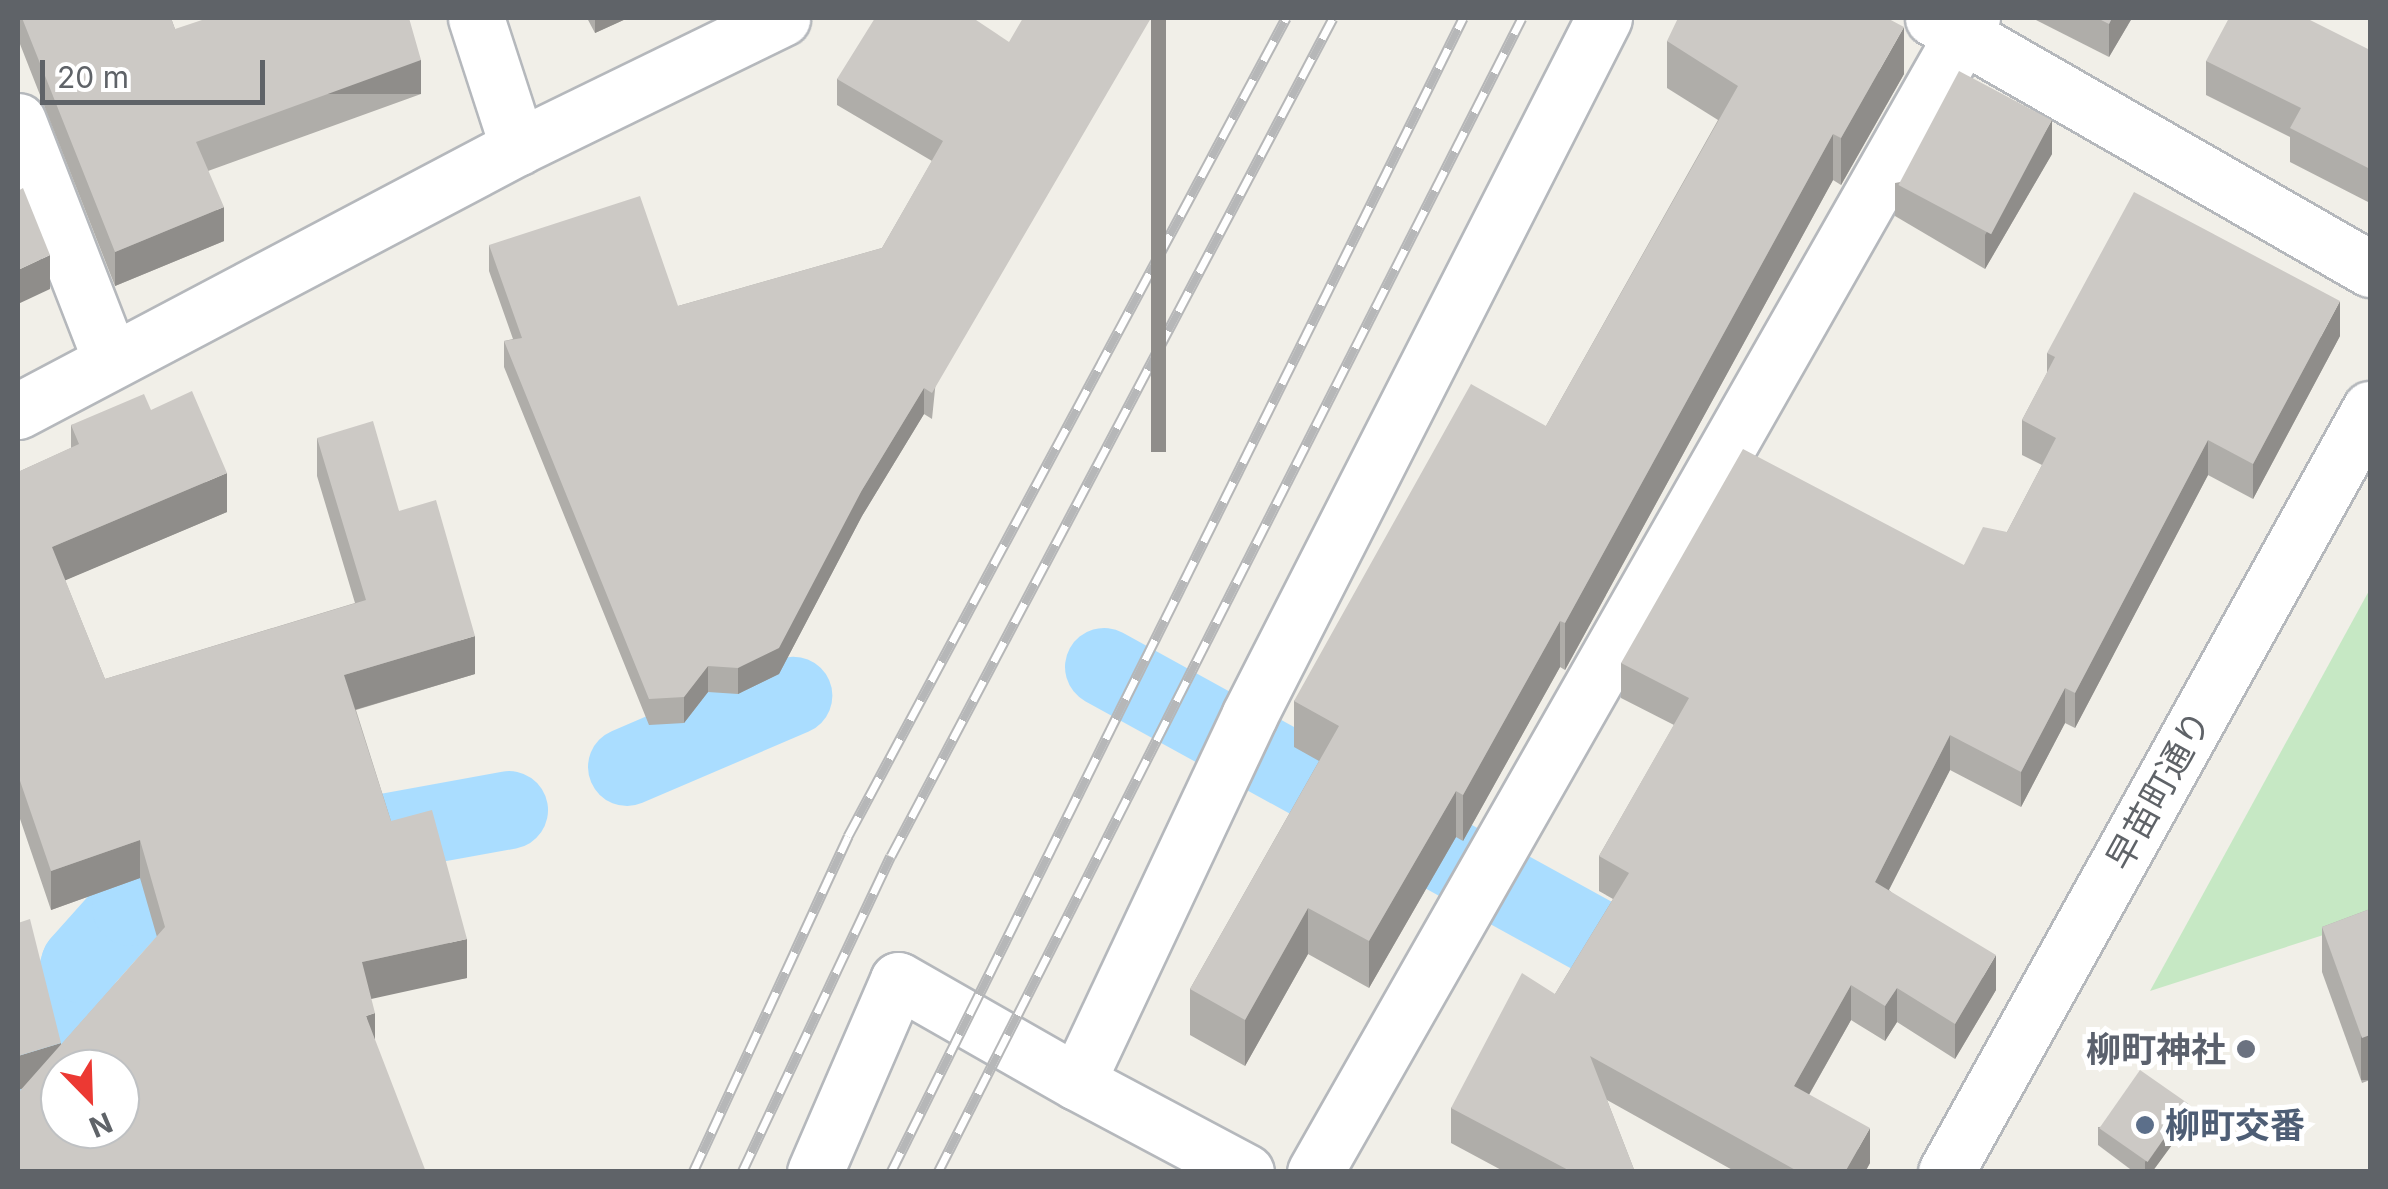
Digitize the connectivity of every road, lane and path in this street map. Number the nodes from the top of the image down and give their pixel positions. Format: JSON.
{"nodes":[{"id":1,"x":476,"y":18,"type":"edge"},
{"id":2,"x":782,"y":18,"type":"edge"},
{"id":3,"x":1604,"y":18,"type":"edge"},
{"id":4,"x":1956,"y":23,"type":"edge"},
{"id":5,"x":18,"y":121,"type":"edge"},
{"id":6,"x":518,"y":147,"type":"junction"},
{"id":7,"x":2370,"y":269,"type":"edge"},
{"id":8,"x":111,"y":362,"type":"junction"},
{"id":9,"x":2370,"y":409,"type":"edge"},
{"id":10,"x":18,"y":411,"type":"edge"},
{"id":11,"x":1076,"y":1082,"type":"junction"},
{"id":12,"x":815,"y":1172,"type":"edge"},
{"id":13,"x":1246,"y":1172,"type":"edge"},
{"id":14,"x":1315,"y":1172,"type":"edge"},
{"id":15,"x":1946,"y":1172,"type":"edge"}],
"edges":[{"from":1,"to":6,"type":"street"},
{"from":2,"to":6,"type":"street"},
{"from":3,"to":11,"type":"street"},
{"from":4,"to":7,"type":"street"},
{"from":4,"to":14,"type":"street"},
{"from":5,"to":8,"type":"street"},
{"from":6,"to":8,"type":"street"},
{"from":8,"to":10,"type":"street"},
{"from":9,"to":15,"type":"street","name":"早苗町通り"},
{"from":11,"to":12,"type":"street"},
{"from":11,"to":13,"type":"street"}]}
